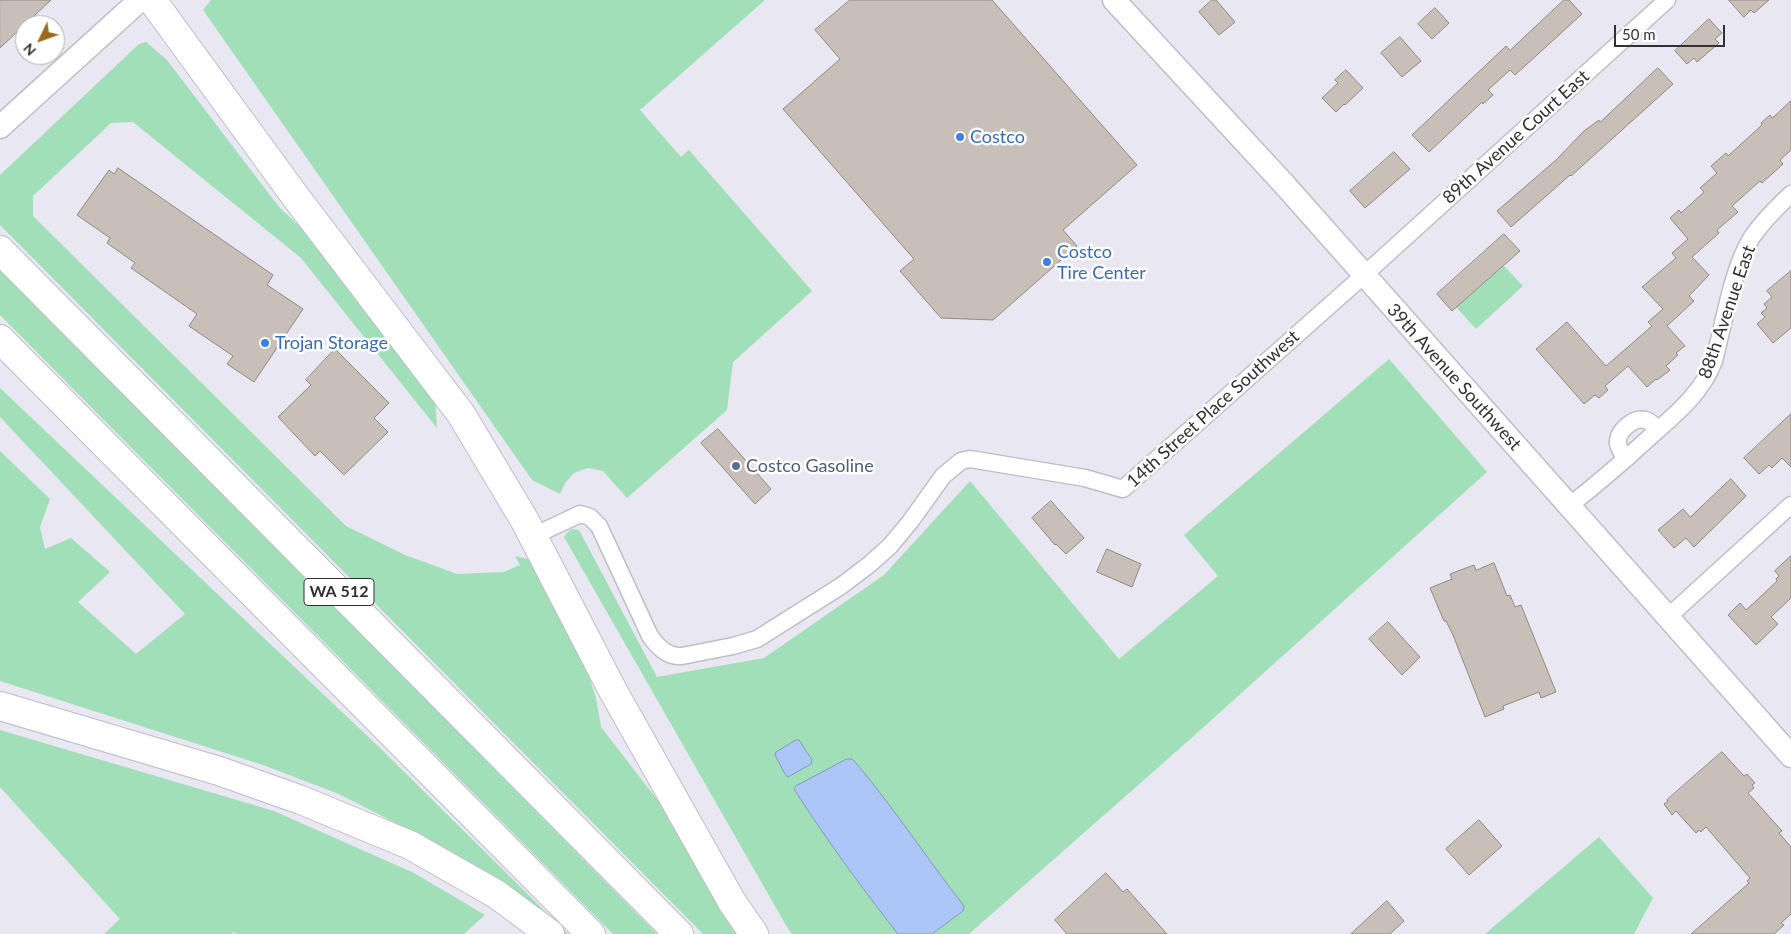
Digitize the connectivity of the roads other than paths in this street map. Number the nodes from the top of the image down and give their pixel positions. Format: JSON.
{"nodes":[{"id":1,"x":140,"y":0,"type":"edge"},
{"id":2,"x":152,"y":0,"type":"edge"},
{"id":3,"x":1114,"y":0,"type":"edge"},
{"id":4,"x":1667,"y":0,"type":"edge"},
{"id":5,"x":0,"y":127,"type":"edge"},
{"id":6,"x":1791,"y":194,"type":"edge"},
{"id":7,"x":0,"y":250,"type":"edge"},
{"id":8,"x":1364,"y":275,"type":"junction"},
{"id":9,"x":0,"y":339,"type":"edge"},
{"id":10,"x":1658,"y":430,"type":"junction"},
{"id":11,"x":1627,"y":458,"type":"junction"},
{"id":12,"x":1791,"y":505,"type":"edge"},
{"id":13,"x":1569,"y":506,"type":"junction"},
{"id":14,"x":537,"y":535,"type":"junction"},
{"id":15,"x":1668,"y":618,"type":"junction"},
{"id":16,"x":0,"y":706,"type":"edge"},
{"id":17,"x":1791,"y":756,"type":"edge"},
{"id":18,"x":550,"y":934,"type":"edge"},
{"id":19,"x":592,"y":934,"type":"edge"},
{"id":20,"x":679,"y":934,"type":"edge"},
{"id":21,"x":754,"y":934,"type":"edge"}],
"edges":[{"from":1,"to":5,"type":"main road"},
{"from":2,"to":14,"type":"highway"},
{"from":3,"to":8,"type":"main road","name":"39th Avenue Southwest"},
{"from":4,"to":8,"type":"street","name":"89th Avenue Court East"},
{"from":6,"to":10,"type":"street","name":"88th Avenue East"},
{"from":7,"to":20,"type":"highway","number":"WA 512"},
{"from":8,"to":13,"type":"main road","name":"39th Avenue Southwest"},
{"from":8,"to":14,"type":"street","name":"14th Street Place Southwest"},
{"from":9,"to":19,"type":"highway"},
{"from":10,"to":11,"type":"street","name":"88th Avenue East"},
{"from":10,"to":11,"type":"street"},
{"from":11,"to":13,"type":"street","name":"88th Avenue East"},
{"from":12,"to":15,"type":"street"},
{"from":13,"to":15,"type":"main road","name":"39th Avenue Southwest"},
{"from":14,"to":21,"type":"highway"},
{"from":15,"to":17,"type":"main road","name":"39th Avenue Southwest"},
{"from":16,"to":18,"type":"highway"}]}
